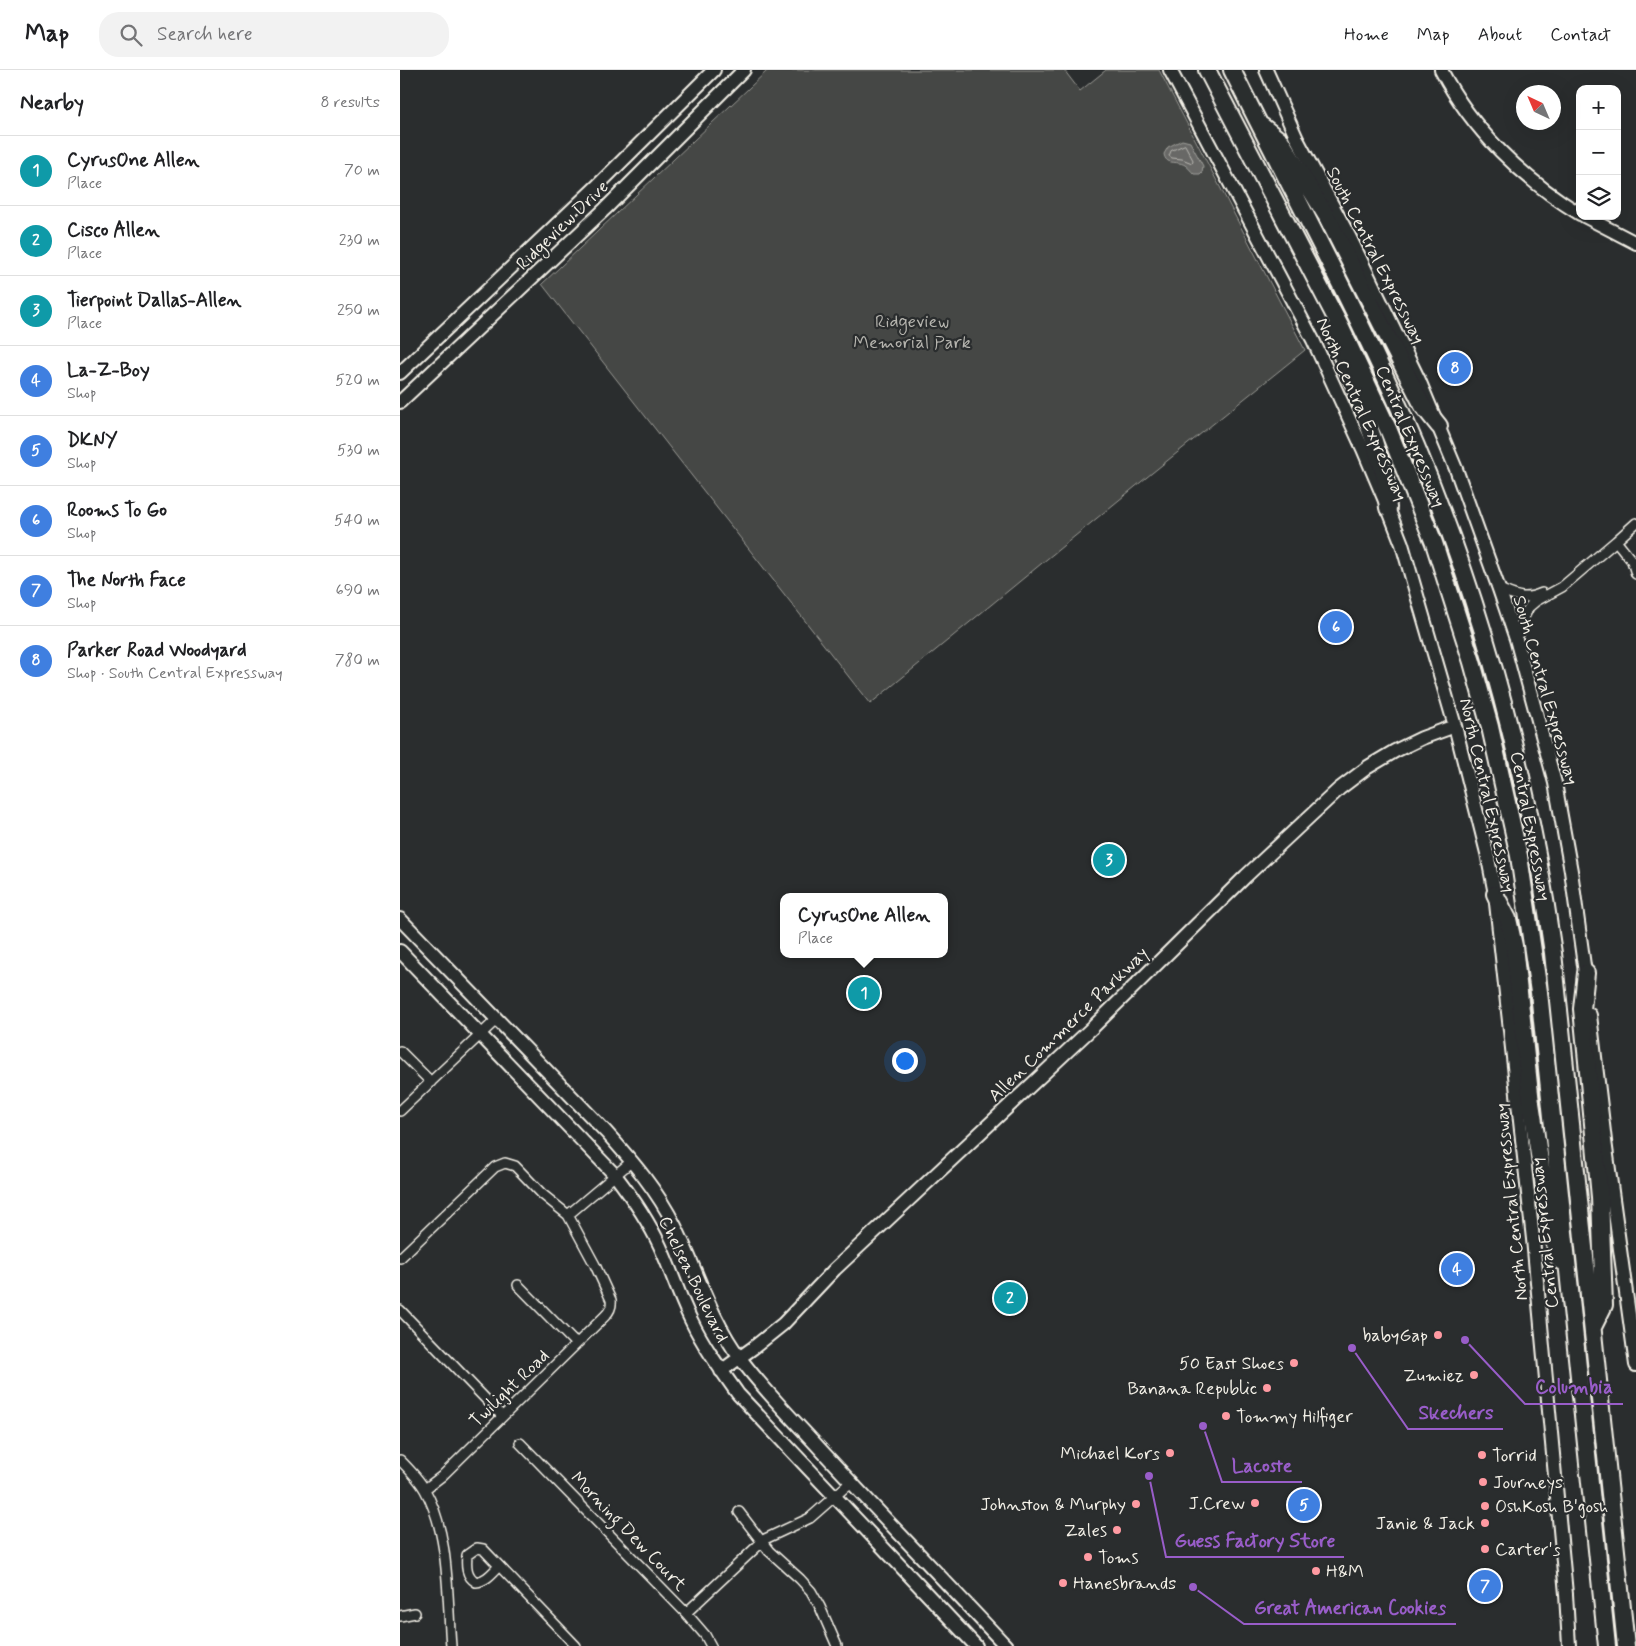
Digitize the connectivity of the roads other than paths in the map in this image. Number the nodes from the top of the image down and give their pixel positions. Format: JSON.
{"nodes":[{"id":1,"x":714,"y":70,"type":"edge"},
{"id":2,"x":744,"y":70,"type":"edge"},
{"id":3,"x":1170,"y":70,"type":"edge"},
{"id":4,"x":1178,"y":70,"type":"edge"},
{"id":5,"x":1207,"y":70,"type":"edge"},
{"id":6,"x":1232,"y":70,"type":"edge"},
{"id":7,"x":1266,"y":70,"type":"edge"},
{"id":8,"x":1441,"y":70,"type":"edge"},
{"id":9,"x":1258,"y":123,"type":"junction"},
{"id":10,"x":1214,"y":152,"type":"junction"},
{"id":11,"x":1576,"y":211,"type":"edge"},
{"id":12,"x":1592,"y":220,"type":"edge"},
{"id":13,"x":1635,"y":243,"type":"edge"},
{"id":14,"x":508,"y":271,"type":"junction"},
{"id":15,"x":522,"y":287,"type":"junction"},
{"id":16,"x":1326,"y":299,"type":"junction"},
{"id":17,"x":400,"y":372,"type":"edge"},
{"id":18,"x":400,"y":402,"type":"edge"},
{"id":19,"x":1439,"y":426,"type":"junction"},
{"id":20,"x":1388,"y":508,"type":"junction"},
{"id":21,"x":1636,"y":522,"type":"edge"},
{"id":22,"x":1616,"y":542,"type":"junction"},
{"id":23,"x":1636,"y":574,"type":"edge"},
{"id":24,"x":1569,"y":580,"type":"junction"},
{"id":25,"x":1499,"y":589,"type":"junction"},
{"id":26,"x":1516,"y":640,"type":"junction"},
{"id":27,"x":1455,"y":726,"type":"junction"},
{"id":28,"x":1495,"y":894,"type":"junction"},
{"id":29,"x":400,"y":919,"type":"edge"},
{"id":30,"x":400,"y":951,"type":"edge"},
{"id":31,"x":1586,"y":973,"type":"junction"},
{"id":32,"x":497,"y":1019,"type":"junction"},
{"id":33,"x":480,"y":1034,"type":"junction"},
{"id":34,"x":400,"y":1050,"type":"edge"},
{"id":35,"x":430,"y":1082,"type":"junction"},
{"id":36,"x":400,"y":1111,"type":"edge"},
{"id":37,"x":632,"y":1161,"type":"junction"},
{"id":38,"x":615,"y":1175,"type":"junction"},
{"id":39,"x":568,"y":1215,"type":"junction"},
{"id":40,"x":400,"y":1258,"type":"edge"},
{"id":41,"x":518,"y":1285,"type":"dead end"},
{"id":42,"x":1571,"y":1290,"type":"junction"},
{"id":43,"x":400,"y":1310,"type":"edge"},
{"id":44,"x":1593,"y":1326,"type":"junction"},
{"id":45,"x":576,"y":1344,"type":"junction"},
{"id":46,"x":740,"y":1358,"type":"junction"},
{"id":47,"x":1636,"y":1365,"type":"edge"},
{"id":48,"x":721,"y":1371,"type":"junction"},
{"id":49,"x":502,"y":1416,"type":"junction"},
{"id":50,"x":520,"y":1443,"type":"dead end"},
{"id":51,"x":400,"y":1460,"type":"edge"},
{"id":52,"x":851,"y":1482,"type":"junction"},
{"id":53,"x":425,"y":1489,"type":"junction"},
{"id":54,"x":835,"y":1497,"type":"junction"},
{"id":55,"x":739,"y":1512,"type":"dead end"},
{"id":56,"x":762,"y":1541,"type":"junction"},
{"id":57,"x":499,"y":1566,"type":"dead end"},
{"id":58,"x":686,"y":1613,"type":"junction"},
{"id":59,"x":415,"y":1614,"type":"dead end"},
{"id":60,"x":400,"y":1616,"type":"edge"},
{"id":61,"x":573,"y":1645,"type":"edge"},
{"id":62,"x":451,"y":1646,"type":"edge"},
{"id":63,"x":711,"y":1646,"type":"edge"},
{"id":64,"x":837,"y":1646,"type":"edge"},
{"id":65,"x":976,"y":1646,"type":"edge"},
{"id":66,"x":1006,"y":1646,"type":"edge"},
{"id":67,"x":1568,"y":1646,"type":"edge"},
{"id":68,"x":1607,"y":1646,"type":"edge"},
{"id":69,"x":1626,"y":1646,"type":"edge"}],
"edges":[{"from":1,"to":14,"type":"main road","name":"Ridgeview Drive"},
{"from":2,"to":15,"type":"main road","name":"Ridgeview Drive"},
{"from":3,"to":10,"type":"main road","name":"North Central Expressway"},
{"from":4,"to":10,"type":"main road"},
{"from":5,"to":16,"type":"highway","name":"Central Expressway"},
{"from":6,"to":9,"type":"highway","name":"Central Expressway"},
{"from":7,"to":19,"type":"main road","name":"South Central Expressway"},
{"from":8,"to":11,"type":"main road"},
{"from":9,"to":19,"type":"highway"},
{"from":9,"to":44,"type":"highway","name":"Central Expressway"},
{"from":10,"to":20,"type":"main road","name":"North Central Expressway"},
{"from":12,"to":13,"type":"main road"},
{"from":14,"to":15,"type":"main road"},
{"from":14,"to":17,"type":"main road","name":"Ridgeview Drive"},
{"from":15,"to":18,"type":"main road","name":"Ridgeview Drive"},
{"from":16,"to":20,"type":"highway"},
{"from":16,"to":42,"type":"highway","name":"Central Expressway"},
{"from":19,"to":25,"type":"main road","name":"South Central Expressway"},
{"from":20,"to":27,"type":"main road","name":"North Central Expressway"},
{"from":21,"to":22,"type":"street"},
{"from":22,"to":23,"type":"street"},
{"from":22,"to":24,"type":"street"},
{"from":24,"to":25,"type":"street"},
{"from":24,"to":26,"type":"street"},
{"from":25,"to":26,"type":"main road","name":"South Central Expressway"},
{"from":26,"to":31,"type":"main road","name":"South Central Expressway"},
{"from":27,"to":28,"type":"main road","name":"North Central Expressway"},
{"from":27,"to":46,"type":"main road","name":"Allen Commerce Parkway"},
{"from":28,"to":42,"type":"highway"},
{"from":28,"to":67,"type":"main road","name":"North Central Expressway"},
{"from":29,"to":32,"type":"main road"},
{"from":30,"to":33,"type":"main road","name":"Chelsea Boulevard"},
{"from":31,"to":44,"type":"highway"},
{"from":31,"to":47,"type":"main road","name":"South Central Expressway"},
{"from":32,"to":33,"type":"street"},
{"from":32,"to":37,"type":"main road","name":"Chelsea Boulevard"},
{"from":33,"to":35,"type":"street"},
{"from":33,"to":38,"type":"main road","name":"Chelsea Boulevard"},
{"from":34,"to":35,"type":"street"},
{"from":35,"to":36,"type":"street"},
{"from":37,"to":38,"type":"street"},
{"from":37,"to":46,"type":"main road","name":"Chelsea Boulevard"},
{"from":38,"to":39,"type":"street"},
{"from":38,"to":48,"type":"main road","name":"Chelsea Boulevard"},
{"from":39,"to":40,"type":"street"},
{"from":39,"to":45,"type":"street","name":"Twilight Road"},
{"from":41,"to":45,"type":"street"},
{"from":42,"to":68,"type":"highway","name":"Central Expressway"},
{"from":43,"to":49,"type":"street"},
{"from":44,"to":69,"type":"highway","name":"Central Expressway"},
{"from":45,"to":49,"type":"street","name":"Twilight Road"},
{"from":46,"to":48,"type":"main road","name":"Allen Commerce Parkway"},
{"from":46,"to":52,"type":"main road","name":"Chelsea Boulevard"},
{"from":48,"to":54,"type":"main road","name":"Chelsea Boulevard"},
{"from":49,"to":53,"type":"street","name":"Twilight Road"},
{"from":50,"to":58,"type":"street","name":"Morning Dew Court"},
{"from":51,"to":53,"type":"street"},
{"from":52,"to":54,"type":"street"},
{"from":52,"to":66,"type":"main road","name":"Chelsea Boulevard"},
{"from":53,"to":62,"type":"street"},
{"from":54,"to":56,"type":"street"},
{"from":54,"to":65,"type":"main road","name":"Chelsea Boulevard"},
{"from":55,"to":56,"type":"street"},
{"from":56,"to":58,"type":"street"},
{"from":56,"to":64,"type":"street"},
{"from":57,"to":61,"type":"street"},
{"from":58,"to":63,"type":"street","name":"Morning Dew Court"},
{"from":59,"to":60,"type":"street"}]}
